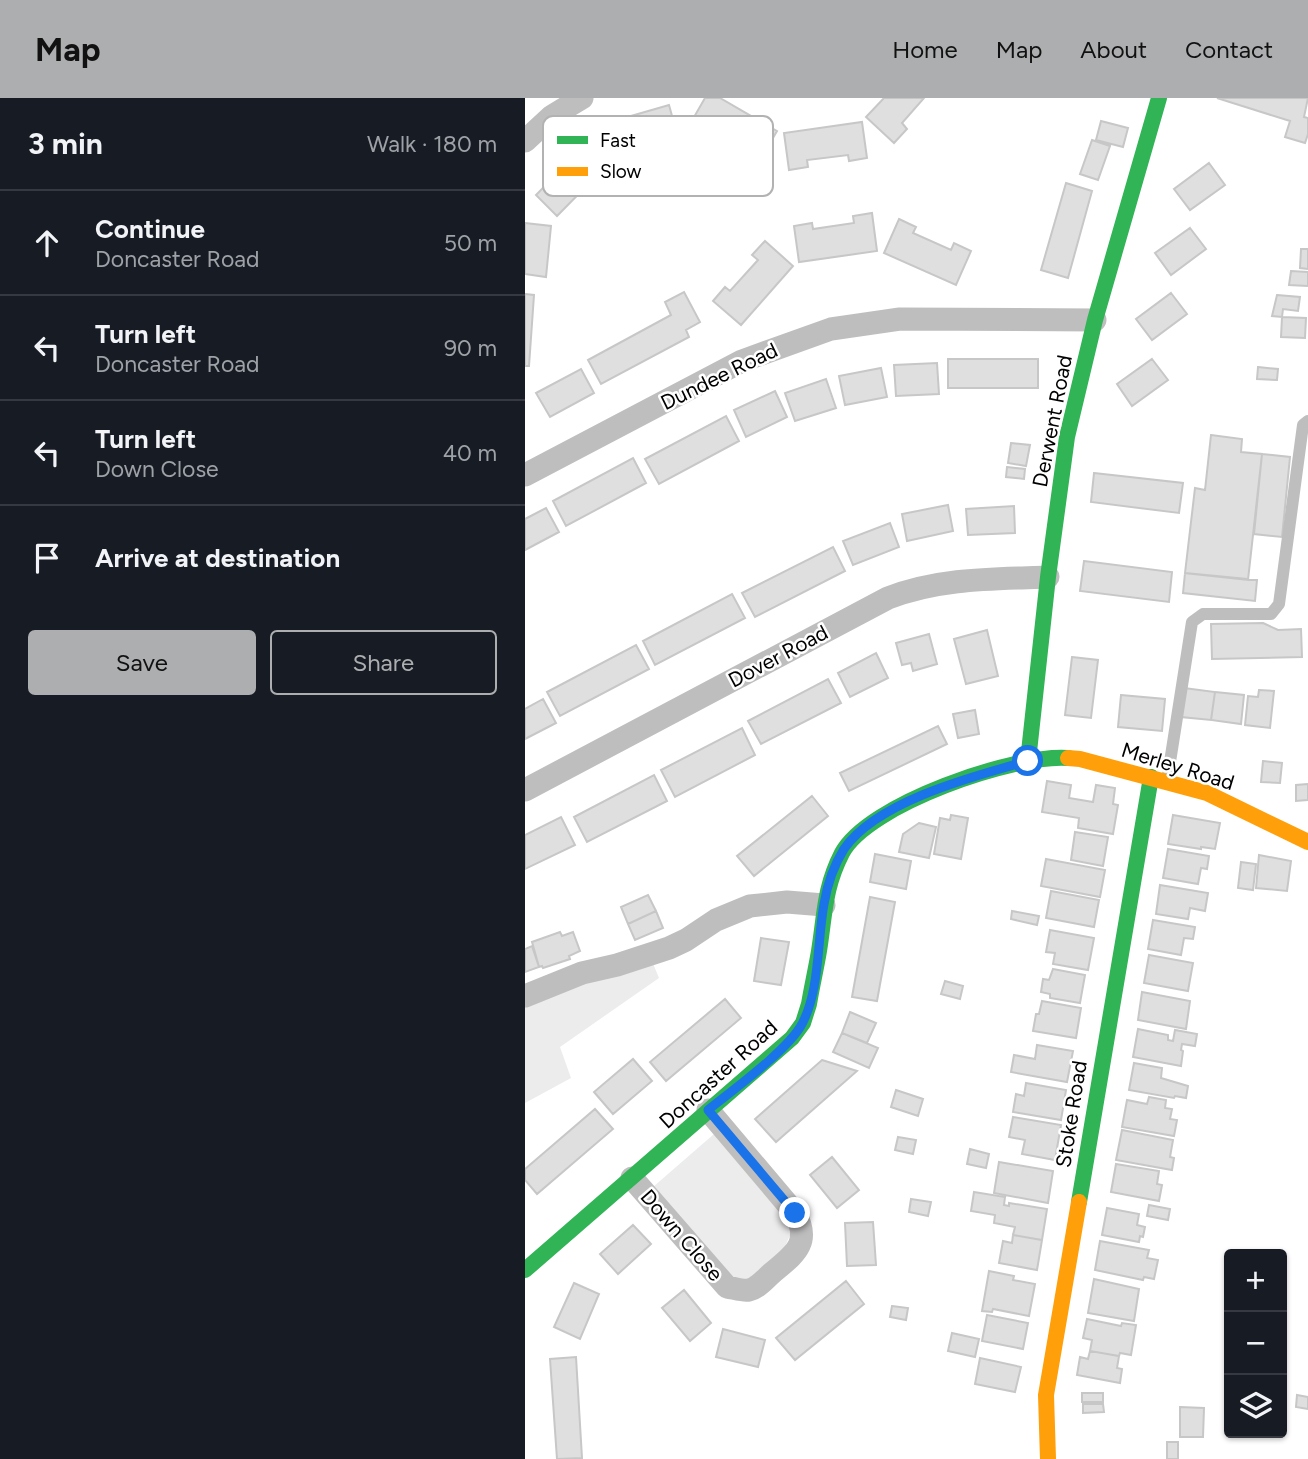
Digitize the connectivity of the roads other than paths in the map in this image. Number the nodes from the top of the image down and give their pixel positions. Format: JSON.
{"nodes":[{"id":1,"x":582,"y":98,"type":"edge"},
{"id":2,"x":1159,"y":98,"type":"edge"},
{"id":3,"x":552,"y":116,"type":"edge"},
{"id":4,"x":543,"y":124,"type":"edge"},
{"id":5,"x":525,"y":141,"type":"edge"},
{"id":6,"x":1095,"y":320,"type":"junction"},
{"id":7,"x":1308,"y":421,"type":"edge"},
{"id":8,"x":525,"y":475,"type":"edge"},
{"id":9,"x":1048,"y":577,"type":"junction"},
{"id":10,"x":1028,"y":761,"type":"junction"},
{"id":11,"x":1151,"y":778,"type":"junction"},
{"id":12,"x":1167,"y":781,"type":"junction"},
{"id":13,"x":525,"y":790,"type":"edge"},
{"id":14,"x":1308,"y":842,"type":"edge"},
{"id":15,"x":824,"y":905,"type":"junction"},
{"id":16,"x":525,"y":996,"type":"edge"},
{"id":17,"x":708,"y":1110,"type":"junction"},
{"id":18,"x":632,"y":1178,"type":"junction"},
{"id":19,"x":525,"y":1270,"type":"edge"},
{"id":20,"x":1048,"y":1459,"type":"edge"}],
"edges":[{"from":1,"to":3,"type":"street"},
{"from":2,"to":6,"type":"street","name":"Derwent Road"},
{"from":4,"to":5,"type":"street"},
{"from":6,"to":8,"type":"street","name":"Dundee Road"},
{"from":6,"to":9,"type":"street","name":"Derwent Road"},
{"from":7,"to":12,"type":"lane"},
{"from":9,"to":10,"type":"street","name":"Derwent Road"},
{"from":9,"to":13,"type":"street","name":"Dover Road"},
{"from":10,"to":11,"type":"street","name":"Merley Road"},
{"from":10,"to":15,"type":"street","name":"Doncaster Road"},
{"from":11,"to":12,"type":"street","name":"Merley Road"},
{"from":11,"to":20,"type":"street","name":"Stoke Road"},
{"from":12,"to":14,"type":"street","name":"Merley Road"},
{"from":15,"to":16,"type":"street"},
{"from":15,"to":17,"type":"street","name":"Doncaster Road"},
{"from":17,"to":18,"type":"street","name":"Doncaster Road"},
{"from":17,"to":18,"type":"street","name":"Down Close"},
{"from":18,"to":19,"type":"street","name":"Doncaster Road"}]}
